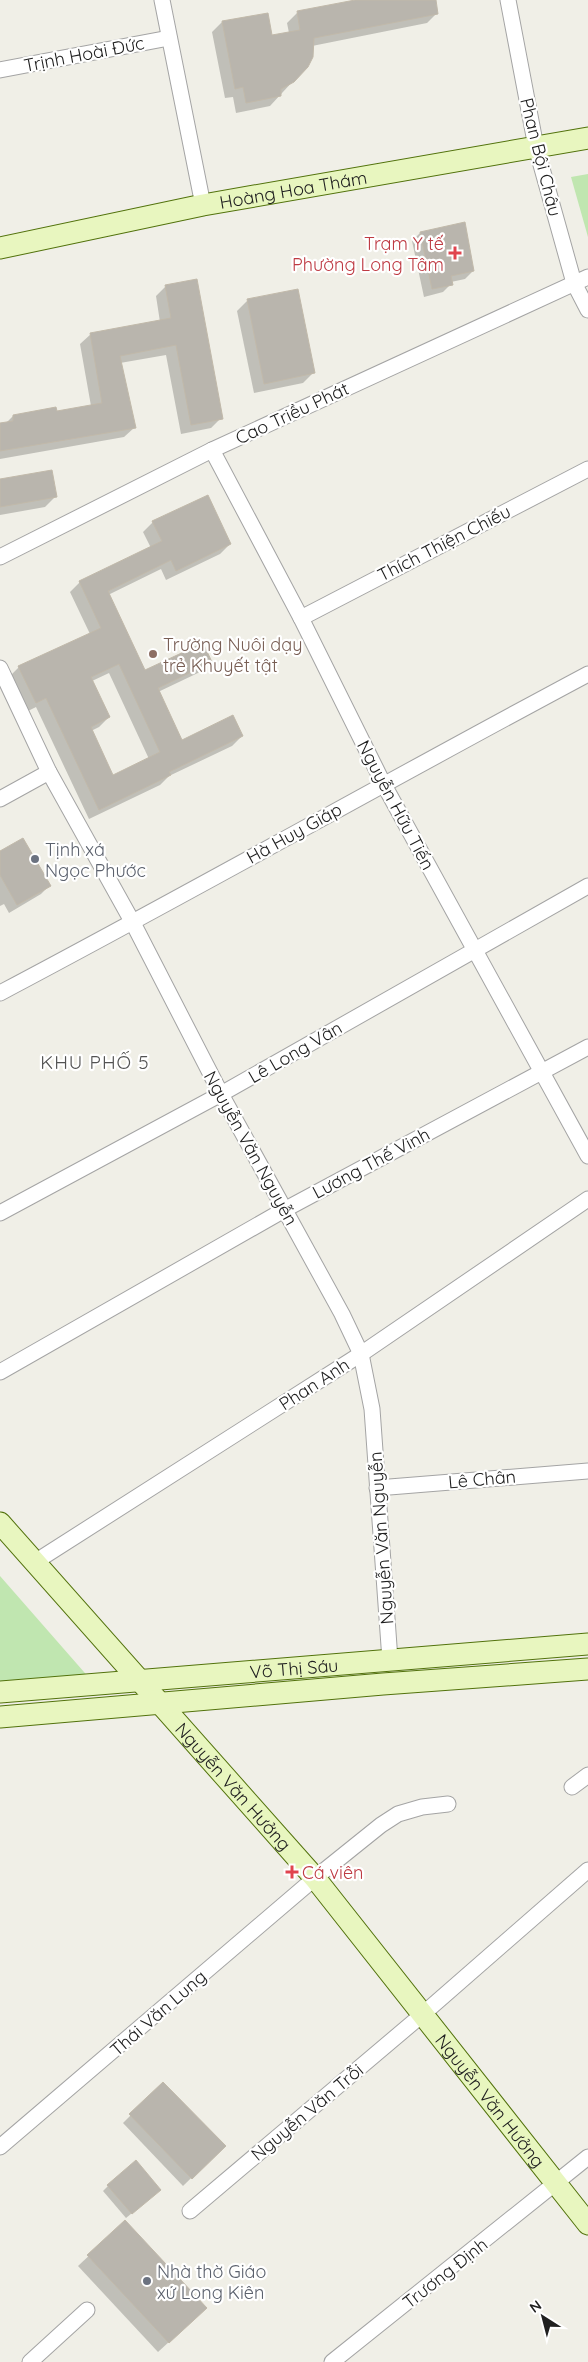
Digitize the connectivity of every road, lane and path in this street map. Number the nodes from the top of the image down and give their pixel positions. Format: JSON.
{"nodes":[{"id":1,"x":162,"y":0,"type":"edge"},
{"id":2,"x":508,"y":0,"type":"edge"},
{"id":3,"x":168,"y":38,"type":"junction"},
{"id":4,"x":0,"y":70,"type":"edge"},
{"id":5,"x":588,"y":138,"type":"edge"},
{"id":6,"x":536,"y":147,"type":"junction"},
{"id":7,"x":203,"y":205,"type":"junction"},
{"id":8,"x":0,"y":248,"type":"edge"},
{"id":9,"x":581,"y":280,"type":"edge"},
{"id":10,"x":588,"y":310,"type":"edge"},
{"id":11,"x":212,"y":450,"type":"junction"},
{"id":12,"x":588,"y":469,"type":"edge"},
{"id":13,"x":0,"y":557,"type":"edge"},
{"id":14,"x":300,"y":618,"type":"junction"},
{"id":15,"x":0,"y":668,"type":"edge"},
{"id":16,"x":588,"y":674,"type":"edge"},
{"id":17,"x":49,"y":772,"type":"junction"},
{"id":18,"x":383,"y":783,"type":"junction"},
{"id":19,"x":0,"y":799,"type":"edge"},
{"id":20,"x":588,"y":886,"type":"edge"},
{"id":21,"x":133,"y":923,"type":"junction"},
{"id":22,"x":475,"y":949,"type":"junction"},
{"id":23,"x":0,"y":993,"type":"edge"},
{"id":24,"x":588,"y":1047,"type":"edge"},
{"id":25,"x":542,"y":1072,"type":"junction"},
{"id":26,"x":221,"y":1094,"type":"junction"},
{"id":27,"x":588,"y":1156,"type":"edge"},
{"id":28,"x":588,"y":1199,"type":"edge"},
{"id":29,"x":284,"y":1210,"type":"junction"},
{"id":30,"x":0,"y":1213,"type":"edge"},
{"id":31,"x":361,"y":1354,"type":"junction"},
{"id":32,"x":0,"y":1372,"type":"edge"},
{"id":33,"x":588,"y":1471,"type":"edge"},
{"id":34,"x":377,"y":1488,"type":"junction"},
{"id":35,"x":0,"y":1524,"type":"edge"},
{"id":36,"x":35,"y":1562,"type":"junction"},
{"id":37,"x":588,"y":1644,"type":"edge"},
{"id":38,"x":390,"y":1660,"type":"junction"},
{"id":39,"x":588,"y":1669,"type":"edge"},
{"id":40,"x":138,"y":1679,"type":"junction"},
{"id":41,"x":0,"y":1692,"type":"edge"},
{"id":42,"x":159,"y":1703,"type":"junction"},
{"id":43,"x":0,"y":1718,"type":"edge"},
{"id":44,"x":588,"y":1775,"type":"edge"},
{"id":45,"x":572,"y":1787,"type":"dead end"},
{"id":46,"x":448,"y":1804,"type":"dead end"},
{"id":47,"x":588,"y":1870,"type":"edge"},
{"id":48,"x":315,"y":1878,"type":"junction"},
{"id":49,"x":423,"y":2014,"type":"junction"},
{"id":50,"x":0,"y":2147,"type":"edge"},
{"id":51,"x":588,"y":2157,"type":"edge"},
{"id":52,"x":557,"y":2184,"type":"junction"},
{"id":53,"x":190,"y":2211,"type":"dead end"},
{"id":54,"x":588,"y":2224,"type":"edge"},
{"id":55,"x":87,"y":2310,"type":"dead end"},
{"id":56,"x":30,"y":2362,"type":"edge"},
{"id":57,"x":332,"y":2362,"type":"edge"}],
"edges":[{"from":1,"to":3,"type":"street"},
{"from":2,"to":6,"type":"street","name":"Phan Bội Châu"},
{"from":3,"to":4,"type":"street","name":"Trịnh Hoài Đức"},
{"from":3,"to":7,"type":"street"},
{"from":5,"to":6,"type":"street","name":"Hoàng Hoa Thám"},
{"from":6,"to":7,"type":"street","name":"Hoàng Hoa Thám"},
{"from":6,"to":9,"type":"street","name":"Phan Bội Châu"},
{"from":7,"to":8,"type":"street","name":"Hoàng Hoa Thám"},
{"from":9,"to":10,"type":"street","name":"Phan Bội Châu"},
{"from":9,"to":11,"type":"street","name":"Cao Triều Phát"},
{"from":11,"to":13,"type":"street","name":"Cao Triều Phát"},
{"from":11,"to":14,"type":"street","name":"Nguyễn Hữu Tiến"},
{"from":12,"to":14,"type":"street","name":"Thích Thiện Chiếu"},
{"from":14,"to":18,"type":"street","name":"Nguyễn Hữu Tiến"},
{"from":15,"to":17,"type":"street","name":"Nguyễn Văn Nguyễn"},
{"from":16,"to":18,"type":"street","name":"Hà Huy Giáp"},
{"from":17,"to":19,"type":"street"},
{"from":17,"to":21,"type":"street","name":"Nguyễn Văn Nguyễn"},
{"from":18,"to":21,"type":"street","name":"Hà Huy Giáp"},
{"from":18,"to":22,"type":"street","name":"Nguyễn Hữu Tiến"},
{"from":20,"to":22,"type":"street","name":"Lê Long Vân"},
{"from":21,"to":23,"type":"street","name":"Hà Huy Giáp"},
{"from":21,"to":26,"type":"street","name":"Nguyễn Văn Nguyễn"},
{"from":22,"to":25,"type":"street","name":"Nguyễn Hữu Tiến"},
{"from":22,"to":26,"type":"street","name":"Lê Long Vân"},
{"from":24,"to":25,"type":"street","name":"Lương Thế Vinh"},
{"from":25,"to":27,"type":"street","name":"Nguyễn Hữu Tiến"},
{"from":25,"to":29,"type":"street","name":"Lương Thế Vinh"},
{"from":26,"to":29,"type":"street","name":"Nguyễn Văn Nguyễn"},
{"from":26,"to":30,"type":"street","name":"Lê Long Vân"},
{"from":28,"to":31,"type":"street","name":"Phan Anh"},
{"from":29,"to":31,"type":"street","name":"Nguyễn Văn Nguyễn"},
{"from":29,"to":32,"type":"street","name":"Lương Thế Vinh"},
{"from":31,"to":34,"type":"street","name":"Nguyễn Văn Nguyễn"},
{"from":31,"to":36,"type":"street","name":"Phan Anh"},
{"from":33,"to":34,"type":"street","name":"Lê Chân"},
{"from":34,"to":38,"type":"street","name":"Nguyễn Văn Nguyễn"},
{"from":35,"to":36,"type":"street","name":"Nguyễn Văn Hưởng"},
{"from":36,"to":40,"type":"street","name":"Nguyễn Văn Hưởng"},
{"from":37,"to":38,"type":"street","name":"Võ Thị Sáu"},
{"from":38,"to":40,"type":"street","name":"Võ Thị Sáu"},
{"from":39,"to":42,"type":"street","name":"Võ Thị Sáu"},
{"from":40,"to":41,"type":"street","name":"Võ Thị Sáu"},
{"from":40,"to":42,"type":"street","name":"Nguyễn Văn Hưởng"},
{"from":42,"to":43,"type":"street","name":"Võ Thị Sáu"},
{"from":42,"to":48,"type":"street","name":"Nguyễn Văn Hưởng"},
{"from":44,"to":45,"type":"street"},
{"from":46,"to":48,"type":"street","name":"Thái Văn Lung"},
{"from":47,"to":49,"type":"street","name":"Nguyễn Văn Trỗi"},
{"from":48,"to":49,"type":"street","name":"Nguyễn Văn Hưởng"},
{"from":48,"to":50,"type":"street","name":"Thái Văn Lung"},
{"from":49,"to":52,"type":"street","name":"Nguyễn Văn Hưởng"},
{"from":49,"to":53,"type":"street","name":"Nguyễn Văn Trỗi"},
{"from":51,"to":52,"type":"street","name":"Trương Định"},
{"from":52,"to":54,"type":"street","name":"Nguyễn Văn Hưởng"},
{"from":52,"to":57,"type":"street","name":"Trương Định"},
{"from":55,"to":56,"type":"street"}]}
